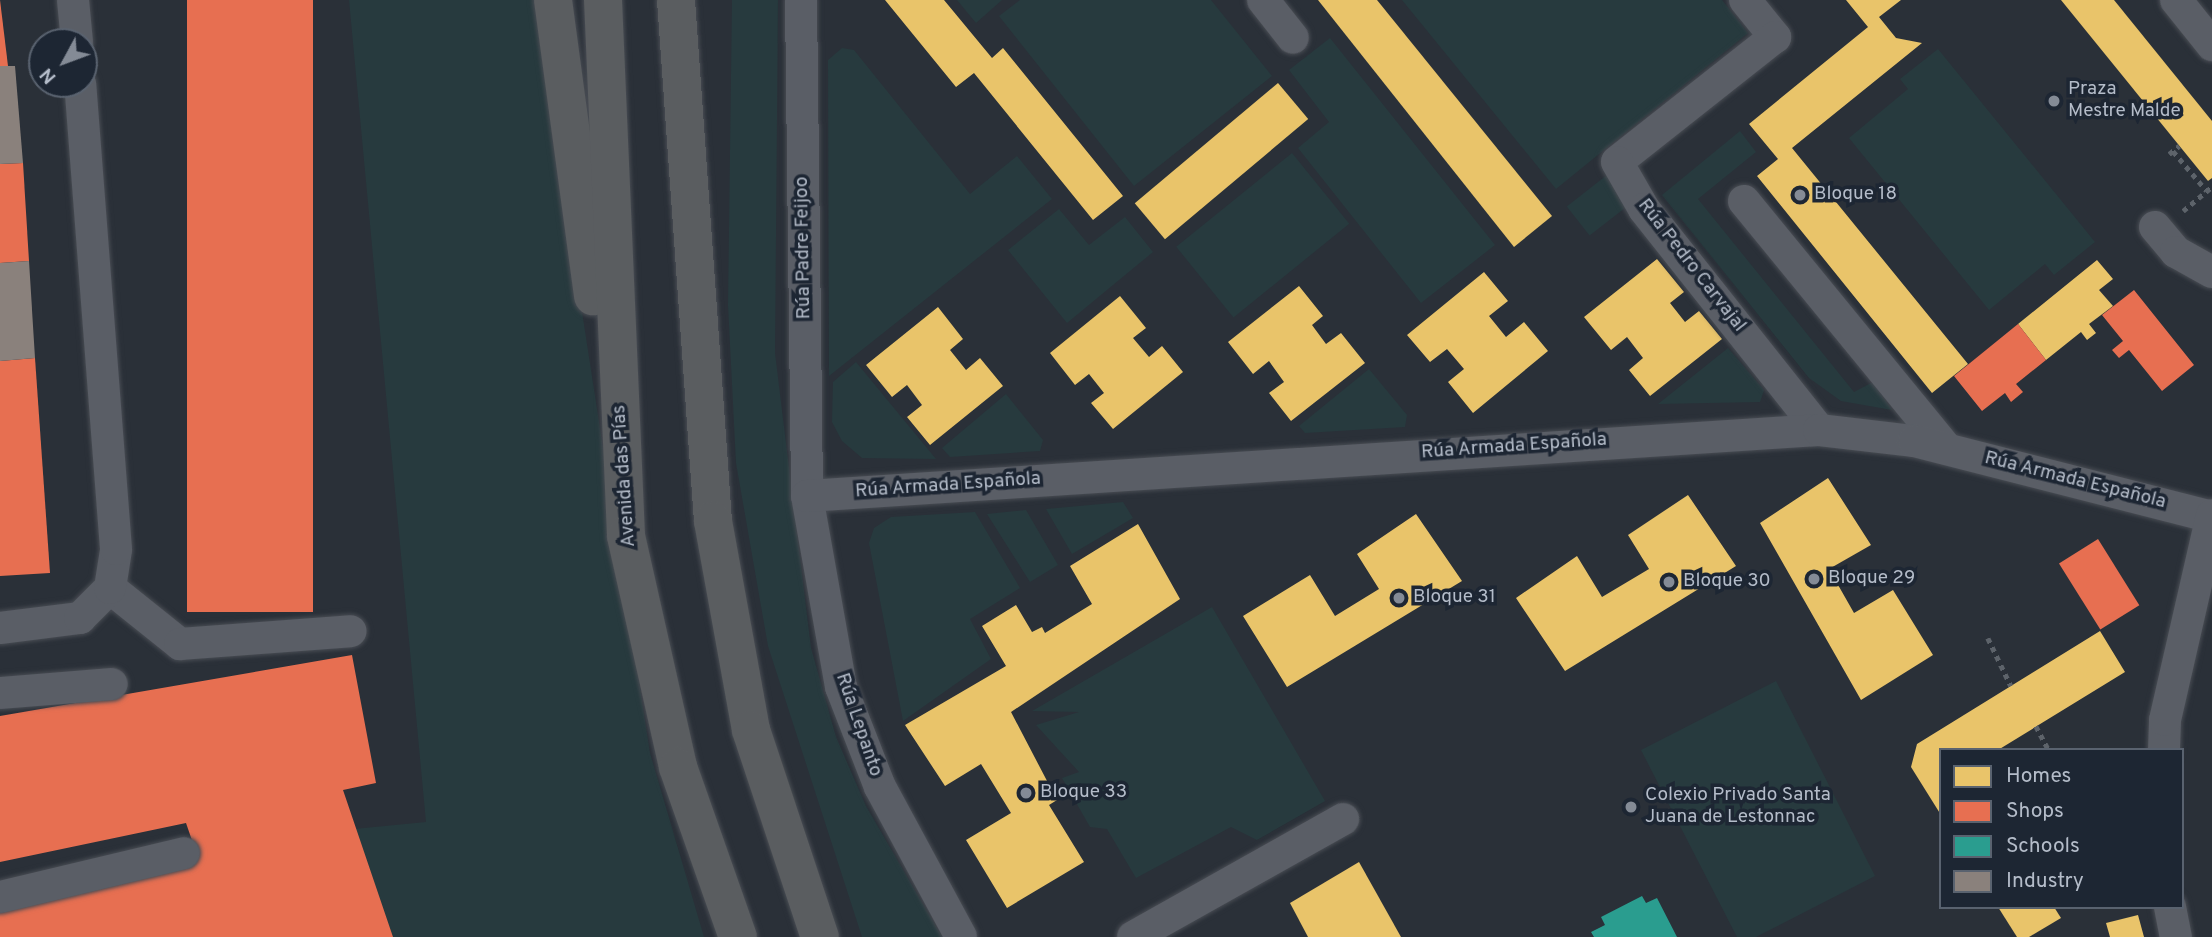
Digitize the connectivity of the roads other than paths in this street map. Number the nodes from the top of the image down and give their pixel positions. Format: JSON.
{"nodes":[{"id":1,"x":73,"y":0,"type":"edge"},
{"id":2,"x":553,"y":0,"type":"edge"},
{"id":3,"x":603,"y":0,"type":"edge"},
{"id":4,"x":676,"y":0,"type":"edge"},
{"id":5,"x":692,"y":0,"type":"edge"},
{"id":6,"x":801,"y":0,"type":"edge"},
{"id":7,"x":1263,"y":0,"type":"edge"},
{"id":8,"x":1745,"y":0,"type":"edge"},
{"id":9,"x":2176,"y":0,"type":"edge"},
{"id":10,"x":76,"y":28,"type":"edge"},
{"id":11,"x":1293,"y":38,"type":"dead end"},
{"id":12,"x":2212,"y":45,"type":"edge"},
{"id":13,"x":680,"y":92,"type":"junction"},
{"id":14,"x":81,"y":98,"type":"edge"},
{"id":15,"x":1744,"y":201,"type":"dead end"},
{"id":16,"x":2155,"y":227,"type":"dead end"},
{"id":17,"x":2212,"y":272,"type":"edge"},
{"id":18,"x":1819,"y":430,"type":"junction"},
{"id":19,"x":1946,"y":449,"type":"junction"},
{"id":20,"x":807,"y":496,"type":"junction"},
{"id":21,"x":2212,"y":517,"type":"edge"},
{"id":22,"x":626,"y":536,"type":"junction"},
{"id":23,"x":110,"y":588,"type":"junction"},
{"id":24,"x":0,"y":628,"type":"edge"},
{"id":25,"x":351,"y":631,"type":"dead end"},
{"id":26,"x":112,"y":684,"type":"dead end"},
{"id":27,"x":0,"y":693,"type":"edge"},
{"id":28,"x":2164,"y":748,"type":"edge"},
{"id":29,"x":1343,"y":819,"type":"dead end"},
{"id":30,"x":184,"y":853,"type":"dead end"},
{"id":31,"x":0,"y":897,"type":"edge"},
{"id":32,"x":2170,"y":909,"type":"edge"},
{"id":33,"x":738,"y":937,"type":"edge"},
{"id":34,"x":820,"y":937,"type":"edge"},
{"id":35,"x":961,"y":937,"type":"edge"},
{"id":36,"x":1133,"y":937,"type":"edge"},
{"id":37,"x":2176,"y":937,"type":"edge"}],
"edges":[{"from":1,"to":10,"type":"street"},
{"from":2,"to":22,"type":"highway"},
{"from":3,"to":22,"type":"highway","name":"Avenida das Pías"},
{"from":4,"to":13,"type":"highway"},
{"from":5,"to":13,"type":"highway"},
{"from":6,"to":20,"type":"street","name":"Rúa Padre Feijoo"},
{"from":7,"to":11,"type":"street"},
{"from":8,"to":18,"type":"street","name":"Rúa Pedro Carvajal"},
{"from":9,"to":12,"type":"street"},
{"from":13,"to":34,"type":"highway"},
{"from":14,"to":23,"type":"street"},
{"from":15,"to":19,"type":"street"},
{"from":16,"to":17,"type":"street"},
{"from":18,"to":19,"type":"street","name":"Rúa Armada Española"},
{"from":18,"to":20,"type":"street","name":"Rúa Armada Española"},
{"from":19,"to":21,"type":"street","name":"Rúa Armada Española"},
{"from":20,"to":35,"type":"street","name":"Rúa Lepanto"},
{"from":21,"to":28,"type":"street"},
{"from":22,"to":33,"type":"highway","name":"Avenida das Pías"},
{"from":23,"to":24,"type":"street"},
{"from":23,"to":25,"type":"street"},
{"from":26,"to":27,"type":"street"},
{"from":29,"to":36,"type":"street"},
{"from":30,"to":31,"type":"street"},
{"from":32,"to":37,"type":"street"}]}
